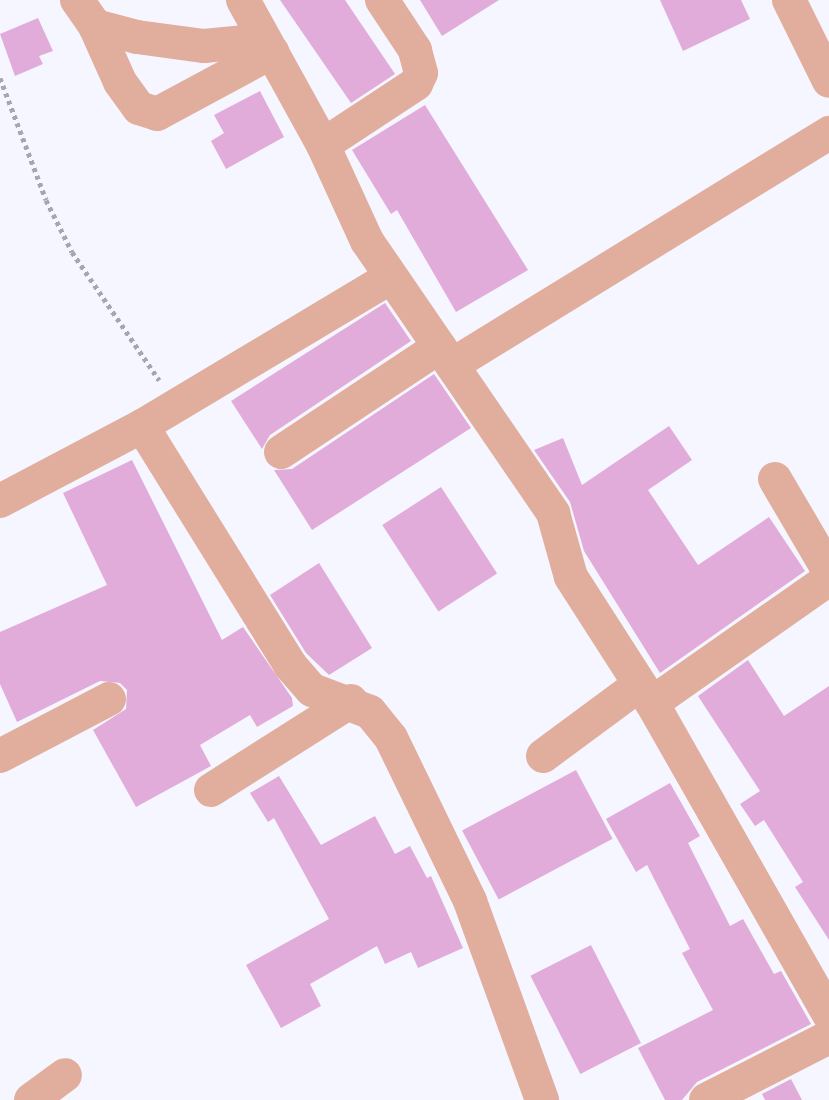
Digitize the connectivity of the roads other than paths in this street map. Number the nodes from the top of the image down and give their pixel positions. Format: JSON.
{"nodes":[{"id":1,"x":243,"y":0,"type":"edge"},
{"id":2,"x":382,"y":0,"type":"edge"},
{"id":3,"x":789,"y":0,"type":"edge"},
{"id":4,"x":86,"y":13,"type":"edge"},
{"id":5,"x":268,"y":46,"type":"junction"},
{"id":6,"x":829,"y":81,"type":"edge"},
{"id":7,"x":829,"y":133,"type":"edge"},
{"id":8,"x":323,"y":145,"type":"junction"},
{"id":9,"x":389,"y":278,"type":"junction"},
{"id":10,"x":446,"y":356,"type":"junction"},
{"id":11,"x":142,"y":426,"type":"junction"},
{"id":12,"x":281,"y":452,"type":"dead end"},
{"id":13,"x":775,"y":479,"type":"dead end"},
{"id":14,"x":0,"y":501,"type":"edge"},
{"id":15,"x":829,"y":571,"type":"edge"},
{"id":16,"x":829,"y":579,"type":"edge"},
{"id":17,"x":646,"y":694,"type":"junction"},
{"id":18,"x":109,"y":699,"type":"dead end"},
{"id":19,"x":351,"y":701,"type":"junction"},
{"id":20,"x":0,"y":756,"type":"edge"},
{"id":21,"x":543,"y":756,"type":"dead end"},
{"id":22,"x":211,"y":790,"type":"dead end"},
{"id":23,"x":829,"y":1015,"type":"edge"},
{"id":24,"x":829,"y":1037,"type":"edge"},
{"id":25,"x":65,"y":1075,"type":"dead end"},
{"id":26,"x":539,"y":1099,"type":"edge"},
{"id":27,"x":31,"y":1100,"type":"edge"},
{"id":28,"x":706,"y":1100,"type":"edge"}],
"edges":[{"from":1,"to":5,"type":"street"},
{"from":2,"to":8,"type":"street"},
{"from":3,"to":6,"type":"street"},
{"from":4,"to":5,"type":"street"},
{"from":4,"to":5,"type":"street"},
{"from":5,"to":8,"type":"street"},
{"from":7,"to":10,"type":"street"},
{"from":8,"to":9,"type":"street"},
{"from":9,"to":10,"type":"street"},
{"from":9,"to":11,"type":"street"},
{"from":10,"to":12,"type":"street"},
{"from":10,"to":17,"type":"street"},
{"from":11,"to":14,"type":"street"},
{"from":11,"to":19,"type":"street"},
{"from":13,"to":15,"type":"street"},
{"from":16,"to":17,"type":"street"},
{"from":17,"to":21,"type":"street"},
{"from":17,"to":23,"type":"street"},
{"from":18,"to":20,"type":"street"},
{"from":19,"to":22,"type":"street"},
{"from":19,"to":26,"type":"street"},
{"from":24,"to":28,"type":"street"},
{"from":25,"to":27,"type":"street"}]}
